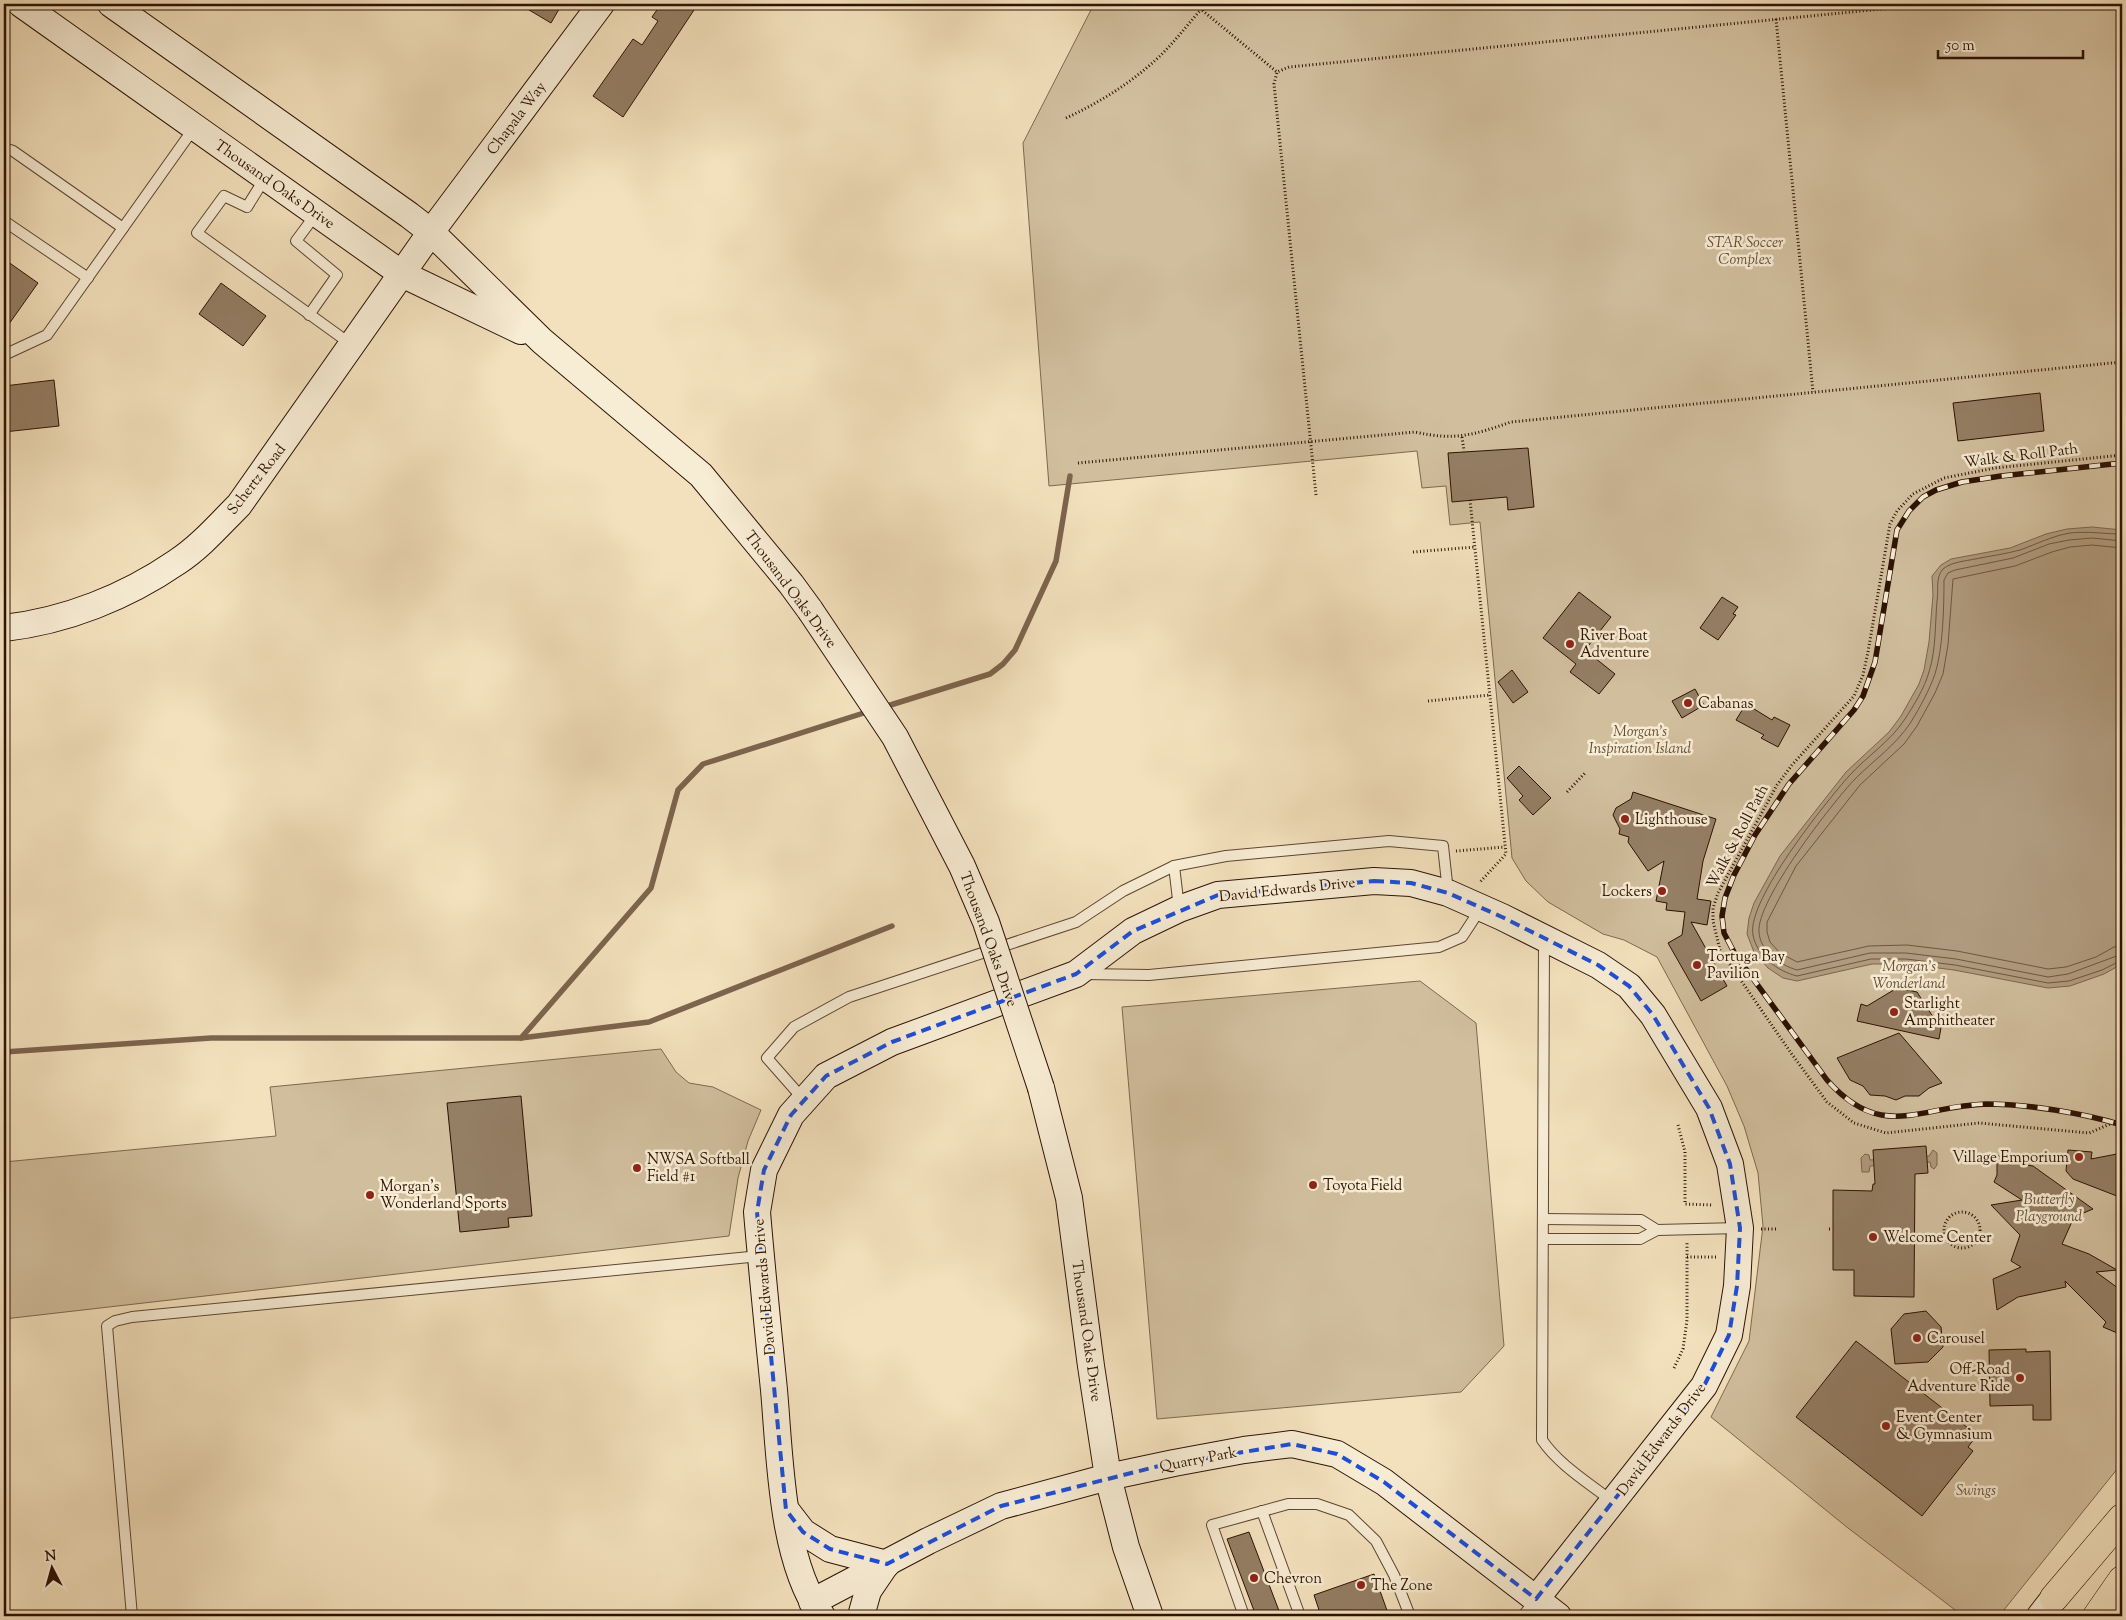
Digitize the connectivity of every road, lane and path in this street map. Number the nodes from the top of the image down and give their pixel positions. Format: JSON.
{"nodes":[{"id":1,"x":21,"y":4,"type":"edge"},
{"id":2,"x":111,"y":4,"type":"edge"},
{"id":3,"x":601,"y":4,"type":"edge"},
{"id":4,"x":1206,"y":4,"type":"edge"},
{"id":5,"x":1932,"y":4,"type":"edge"},
{"id":6,"x":1197,"y":6,"type":"dead end"},
{"id":7,"x":1201,"y":9,"type":"junction"},
{"id":8,"x":1776,"y":19,"type":"junction"},
{"id":9,"x":1277,"y":72,"type":"junction"},
{"id":10,"x":1066,"y":118,"type":"dead end"},
{"id":11,"x":195,"y":127,"type":"junction"},
{"id":12,"x":4,"y":148,"type":"edge"},
{"id":13,"x":266,"y":178,"type":"junction"},
{"id":14,"x":316,"y":213,"type":"junction"},
{"id":15,"x":4,"y":221,"type":"edge"},
{"id":16,"x":123,"y":228,"type":"junction"},
{"id":17,"x":431,"y":232,"type":"junction"},
{"id":18,"x":402,"y":274,"type":"junction"},
{"id":19,"x":88,"y":278,"type":"junction"},
{"id":20,"x":309,"y":315,"type":"junction"},
{"id":21,"x":542,"y":341,"type":"junction"},
{"id":22,"x":352,"y":346,"type":"junction"},
{"id":23,"x":4,"y":355,"type":"edge"},
{"id":24,"x":2122,"y":362,"type":"edge"},
{"id":25,"x":1813,"y":392,"type":"junction"},
{"id":26,"x":1462,"y":437,"type":"junction"},
{"id":27,"x":1312,"y":442,"type":"junction"},
{"id":28,"x":1464,"y":451,"type":"dead end"},
{"id":29,"x":2122,"y":455,"type":"edge"},
{"id":30,"x":1078,"y":463,"type":"dead end"},
{"id":31,"x":1316,"y":495,"type":"dead end"},
{"id":32,"x":1470,"y":500,"type":"dead end"},
{"id":33,"x":1475,"y":547,"type":"junction"},
{"id":34,"x":1413,"y":552,"type":"dead end"},
{"id":35,"x":4,"y":628,"type":"edge"},
{"id":36,"x":1490,"y":695,"type":"junction"},
{"id":37,"x":1428,"y":701,"type":"dead end"},
{"id":38,"x":1584,"y":773,"type":"dead end"},
{"id":39,"x":1567,"y":792,"type":"dead end"},
{"id":40,"x":1505,"y":847,"type":"junction"},
{"id":41,"x":1444,"y":852,"type":"junction"},
{"id":42,"x":1174,"y":866,"type":"junction"},
{"id":43,"x":1466,"y":901,"type":"junction"},
{"id":44,"x":1179,"y":909,"type":"junction"},
{"id":45,"x":1544,"y":938,"type":"junction"},
{"id":46,"x":1076,"y":974,"type":"junction"},
{"id":47,"x":804,"y":1101,"type":"junction"},
{"id":48,"x":2122,"y":1120,"type":"edge"},
{"id":49,"x":1678,"y":1125,"type":"dead end"},
{"id":50,"x":1715,"y":1205,"type":"dead end"},
{"id":51,"x":1975,"y":1217,"type":"joint"},
{"id":52,"x":1543,"y":1218,"type":"junction"},
{"id":53,"x":1749,"y":1228,"type":"junction"},
{"id":54,"x":1687,"y":1229,"type":"junction"},
{"id":55,"x":1778,"y":1229,"type":"dead end"},
{"id":56,"x":1657,"y":1230,"type":"junction"},
{"id":57,"x":1543,"y":1239,"type":"junction"},
{"id":58,"x":761,"y":1256,"type":"junction"},
{"id":59,"x":1687,"y":1256,"type":"junction"},
{"id":60,"x":1716,"y":1257,"type":"dead end"},
{"id":61,"x":1674,"y":1368,"type":"dead end"},
{"id":62,"x":1108,"y":1477,"type":"junction"},
{"id":63,"x":1613,"y":1502,"type":"junction"},
{"id":64,"x":786,"y":1510,"type":"junction"},
{"id":65,"x":1262,"y":1512,"type":"junction"},
{"id":66,"x":2122,"y":1518,"type":"edge"},
{"id":67,"x":887,"y":1564,"type":"junction"},
{"id":68,"x":2122,"y":1580,"type":"edge"},
{"id":69,"x":2047,"y":1607,"type":"edge"},
{"id":70,"x":1530,"y":1608,"type":"edge"},
{"id":71,"x":817,"y":1609,"type":"edge"},
{"id":72,"x":132,"y":1616,"type":"edge"},
{"id":73,"x":861,"y":1616,"type":"edge"},
{"id":74,"x":1150,"y":1616,"type":"edge"},
{"id":75,"x":1244,"y":1616,"type":"edge"},
{"id":76,"x":1300,"y":1616,"type":"edge"},
{"id":77,"x":1410,"y":1616,"type":"edge"},
{"id":78,"x":1558,"y":1616,"type":"edge"},
{"id":79,"x":2097,"y":1616,"type":"edge"}],
"edges":[{"from":1,"to":11,"type":"street","name":"Thousand Oaks Drive"},
{"from":2,"to":17,"type":"street","name":"Thousand Oaks Drive"},
{"from":3,"to":17,"type":"street","name":"Chapala Way"},
{"from":4,"to":7,"type":"path"},
{"from":5,"to":8,"type":"path"},
{"from":6,"to":7,"type":"path"},
{"from":7,"to":9,"type":"path"},
{"from":7,"to":10,"type":"path"},
{"from":8,"to":9,"type":"path"},
{"from":8,"to":25,"type":"path"},
{"from":9,"to":27,"type":"path"},
{"from":11,"to":13,"type":"street","name":"Thousand Oaks Drive"},
{"from":11,"to":16,"type":"lane"},
{"from":12,"to":16,"type":"lane"},
{"from":13,"to":14,"type":"street","name":"Thousand Oaks Drive"},
{"from":13,"to":20,"type":"lane"},
{"from":14,"to":18,"type":"street","name":"Thousand Oaks Drive"},
{"from":14,"to":20,"type":"lane"},
{"from":15,"to":19,"type":"lane"},
{"from":16,"to":19,"type":"lane"},
{"from":17,"to":18,"type":"street","name":"Schertz Road"},
{"from":17,"to":21,"type":"street","name":"Thousand Oaks Drive"},
{"from":18,"to":21,"type":"street","name":"Thousand Oaks Drive"},
{"from":18,"to":22,"type":"street","name":"Schertz Road"},
{"from":19,"to":23,"type":"lane"},
{"from":20,"to":22,"type":"lane"},
{"from":21,"to":62,"type":"street","name":"Thousand Oaks Drive","bridge":true},
{"from":22,"to":35,"type":"street","name":"Schertz Road"},
{"from":24,"to":25,"type":"path"},
{"from":25,"to":26,"type":"path"},
{"from":26,"to":27,"type":"path"},
{"from":26,"to":28,"type":"path"},
{"from":27,"to":30,"type":"path"},
{"from":27,"to":31,"type":"path"},
{"from":29,"to":48,"type":"path","name":"Walk & Roll Path"},
{"from":32,"to":33,"type":"path"},
{"from":33,"to":34,"type":"path"},
{"from":33,"to":36,"type":"path"},
{"from":36,"to":37,"type":"path"},
{"from":36,"to":40,"type":"path"},
{"from":38,"to":39,"type":"path"},
{"from":40,"to":41,"type":"path"},
{"from":40,"to":43,"type":"path"},
{"from":41,"to":42,"type":"lane"},
{"from":41,"to":43,"type":"lane"},
{"from":42,"to":44,"type":"lane"},
{"from":42,"to":47,"type":"lane"},
{"from":43,"to":44,"type":"street","name":"David Edwards Drive"},
{"from":43,"to":45,"type":"street","name":"David Edwards Drive"},
{"from":43,"to":46,"type":"lane"},
{"from":44,"to":46,"type":"street","name":"David Edwards Drive"},
{"from":45,"to":52,"type":"lane"},
{"from":45,"to":53,"type":"street","name":"David Edwards Drive"},
{"from":46,"to":47,"type":"street","name":"David Edwards Drive"},
{"from":47,"to":58,"type":"street","name":"David Edwards Drive"},
{"from":49,"to":50,"type":"path"},
{"from":51,"to":51,"type":"path"},
{"from":52,"to":56,"type":"lane"},
{"from":52,"to":57,"type":"lane"},
{"from":53,"to":54,"type":"lane"},
{"from":53,"to":55,"type":"path"},
{"from":53,"to":63,"type":"street","name":"David Edwards Drive"},
{"from":54,"to":56,"type":"lane"},
{"from":54,"to":59,"type":"path"},
{"from":56,"to":57,"type":"lane"},
{"from":57,"to":63,"type":"lane"},
{"from":58,"to":64,"type":"street","name":"David Edwards Drive"},
{"from":58,"to":72,"type":"lane"},
{"from":59,"to":60,"type":"path"},
{"from":59,"to":61,"type":"path"},
{"from":62,"to":67,"type":"street","name":"Quarry Park"},
{"from":62,"to":70,"type":"street","name":"Quarry Park"},
{"from":62,"to":74,"type":"street","name":"Thousand Oaks Drive"},
{"from":63,"to":70,"type":"street","name":"David Edwards Drive"},
{"from":64,"to":67,"type":"street"},
{"from":64,"to":71,"type":"street","name":"David Edwards Drive"},
{"from":65,"to":75,"type":"lane"},
{"from":65,"to":76,"type":"lane"},
{"from":65,"to":77,"type":"lane"},
{"from":66,"to":69,"type":"highway"},
{"from":67,"to":71,"type":"street","name":"Quarry Park"},
{"from":67,"to":73,"type":"street"},
{"from":68,"to":79,"type":"highway"},
{"from":70,"to":78,"type":"street","name":"Quarry Park"}]}
